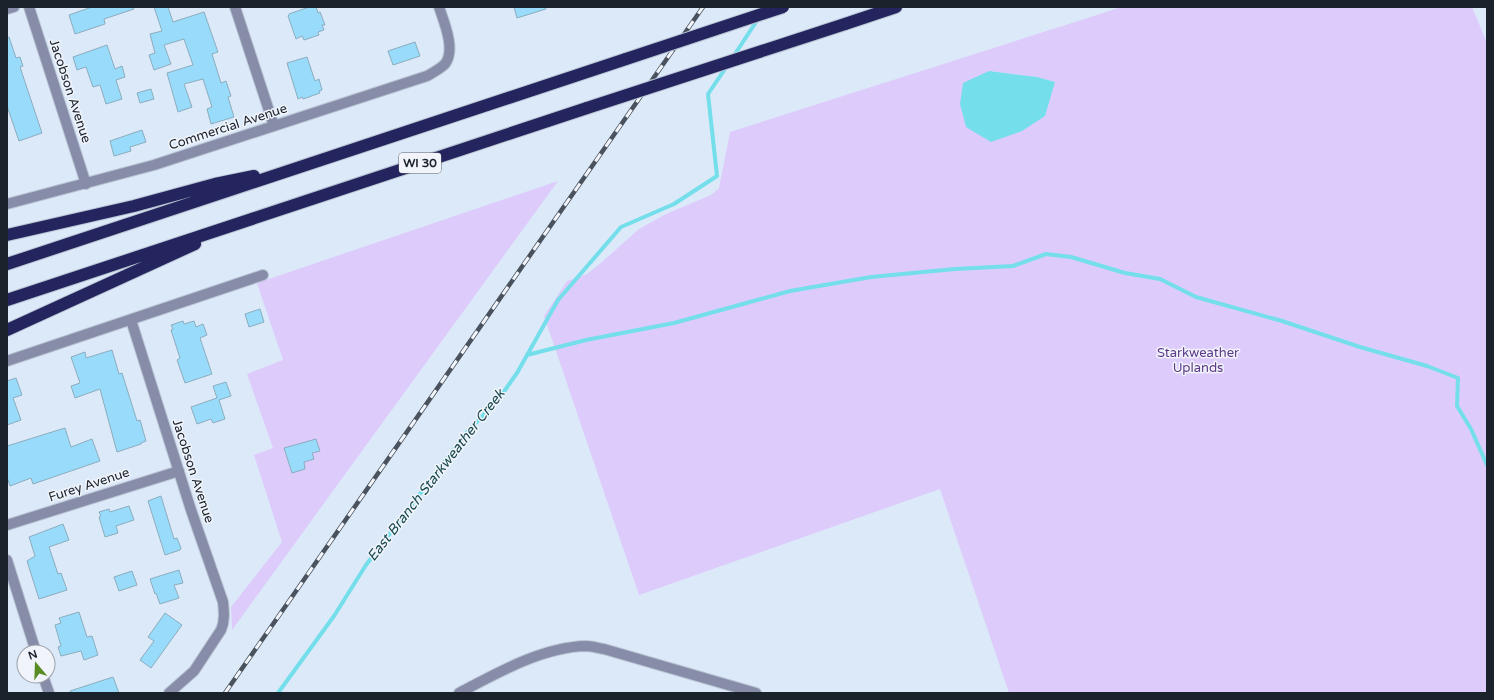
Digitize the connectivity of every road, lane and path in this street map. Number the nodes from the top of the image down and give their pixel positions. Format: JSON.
{"nodes":[{"id":1,"x":14,"y":7,"type":"edge"},
{"id":2,"x":29,"y":7,"type":"edge"},
{"id":3,"x":235,"y":7,"type":"edge"},
{"id":4,"x":439,"y":7,"type":"edge"},
{"id":5,"x":783,"y":7,"type":"edge"},
{"id":6,"x":896,"y":7,"type":"edge"},
{"id":7,"x":7,"y":9,"type":"edge"},
{"id":8,"x":274,"y":126,"type":"junction"},
{"id":9,"x":321,"y":160,"type":"junction"},
{"id":10,"x":86,"y":184,"type":"junction"},
{"id":11,"x":7,"y":204,"type":"edge"},
{"id":12,"x":254,"y":218,"type":"junction"},
{"id":13,"x":7,"y":235,"type":"edge"},
{"id":14,"x":7,"y":264,"type":"edge"},
{"id":15,"x":263,"y":275,"type":"dead end"},
{"id":16,"x":7,"y":300,"type":"edge"},
{"id":17,"x":130,"y":320,"type":"junction"},
{"id":18,"x":7,"y":330,"type":"edge"},
{"id":19,"x":7,"y":361,"type":"edge"},
{"id":20,"x":179,"y":471,"type":"junction"},
{"id":21,"x":7,"y":525,"type":"edge"},
{"id":22,"x":7,"y":560,"type":"edge"},
{"id":23,"x":33,"y":644,"type":"edge"},
{"id":24,"x":169,"y":693,"type":"edge"},
{"id":25,"x":459,"y":693,"type":"edge"},
{"id":26,"x":756,"y":693,"type":"edge"}],
"edges":[{"from":1,"to":7,"type":"street"},
{"from":2,"to":10,"type":"street","name":"Jacobson Avenue"},
{"from":3,"to":8,"type":"street"},
{"from":4,"to":8,"type":"street","name":"Commercial Avenue"},
{"from":5,"to":9,"type":"highway","number":"WI 30","bridge":true},
{"from":6,"to":12,"type":"highway","number":"WI 30","bridge":true},
{"from":8,"to":10,"type":"street","name":"Commercial Avenue"},
{"from":9,"to":13,"type":"highway"},
{"from":9,"to":14,"type":"highway","number":"WI 30"},
{"from":10,"to":11,"type":"street","name":"Commercial Avenue"},
{"from":12,"to":16,"type":"highway","number":"WI 30"},
{"from":12,"to":18,"type":"highway"},
{"from":15,"to":17,"type":"street"},
{"from":17,"to":19,"type":"street"},
{"from":17,"to":20,"type":"street","name":"Jacobson Avenue"},
{"from":20,"to":21,"type":"street","name":"Furey Avenue"},
{"from":20,"to":24,"type":"street","name":"Jacobson Avenue"},
{"from":22,"to":23,"type":"street"},
{"from":25,"to":26,"type":"street"}]}
